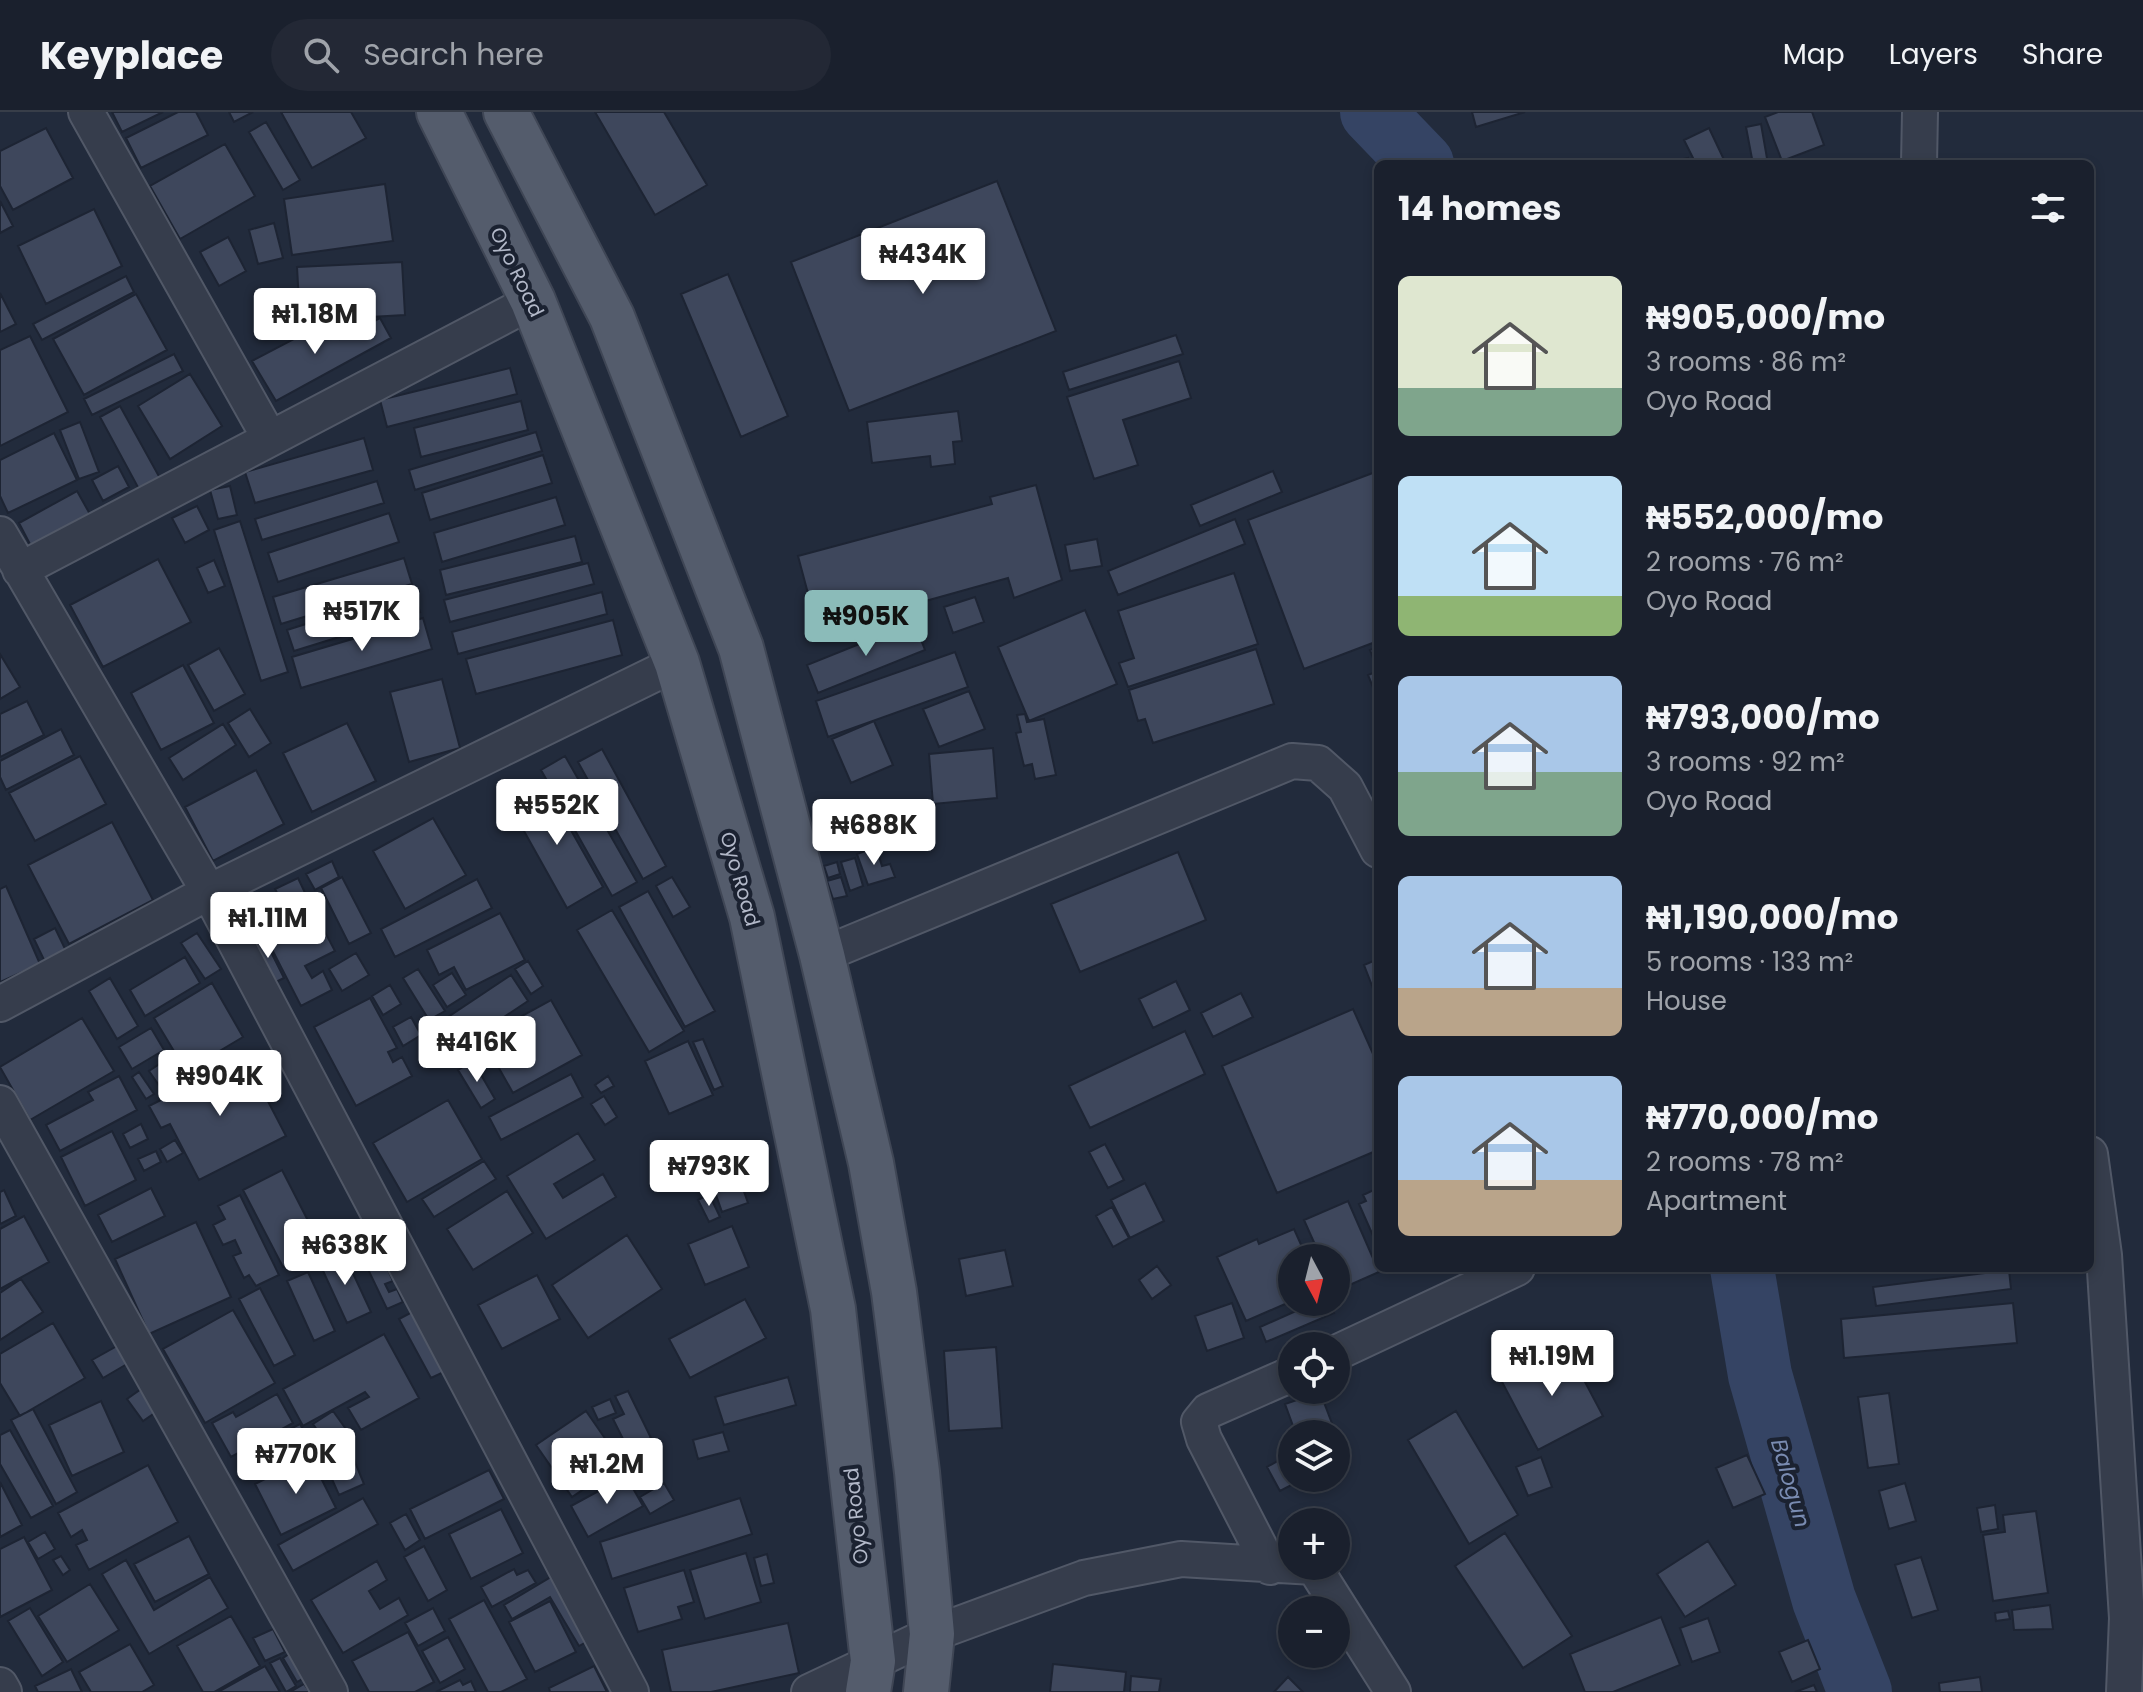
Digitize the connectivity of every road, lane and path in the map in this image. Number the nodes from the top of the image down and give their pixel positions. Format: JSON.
{"nodes":[{"id":1,"x":86,"y":112,"type":"edge"},
{"id":2,"x":439,"y":112,"type":"edge"},
{"id":3,"x":506,"y":112,"type":"edge"},
{"id":4,"x":1920,"y":112,"type":"edge"},
{"id":5,"x":1919,"y":160,"type":"edge"},
{"id":6,"x":533,"y":301,"type":"junction"},
{"id":7,"x":269,"y":437,"type":"junction"},
{"id":8,"x":0,"y":534,"type":"edge"},
{"id":9,"x":20,"y":570,"type":"junction"},
{"id":10,"x":677,"y":663,"type":"junction"},
{"id":11,"x":1374,"y":842,"type":"edge"},
{"id":12,"x":209,"y":892,"type":"junction"},
{"id":13,"x":822,"y":955,"type":"junction"},
{"id":14,"x":0,"y":1004,"type":"edge"},
{"id":15,"x":0,"y":1103,"type":"edge"},
{"id":16,"x":2094,"y":1183,"type":"edge"},
{"id":17,"x":1508,"y":1272,"type":"edge"},
{"id":18,"x":1350,"y":1346,"type":"edge"},
{"id":19,"x":1278,"y":1380,"type":"edge"},
{"id":20,"x":1270,"y":1567,"type":"junction"},
{"id":21,"x":932,"y":1634,"type":"junction"},
{"id":22,"x":870,"y":1676,"type":"edge"},
{"id":23,"x":0,"y":1685,"type":"edge"},
{"id":24,"x":4,"y":1692,"type":"edge"},
{"id":25,"x":330,"y":1692,"type":"edge"},
{"id":26,"x":631,"y":1692,"type":"edge"},
{"id":27,"x":809,"y":1692,"type":"edge"},
{"id":28,"x":926,"y":1692,"type":"edge"},
{"id":29,"x":1393,"y":1692,"type":"edge"},
{"id":30,"x":2124,"y":1692,"type":"edge"}],
"edges":[{"from":1,"to":7,"type":"street"},
{"from":2,"to":6,"type":"main road","name":"Oyo Road"},
{"from":3,"to":13,"type":"main road"},
{"from":4,"to":5,"type":"street"},
{"from":6,"to":7,"type":"street"},
{"from":6,"to":10,"type":"main road","name":"Oyo Road"},
{"from":7,"to":9,"type":"street"},
{"from":8,"to":9,"type":"street"},
{"from":9,"to":12,"type":"street"},
{"from":10,"to":12,"type":"street"},
{"from":10,"to":22,"type":"main road","name":"Oyo Road"},
{"from":11,"to":13,"type":"street"},
{"from":12,"to":14,"type":"street"},
{"from":12,"to":26,"type":"street"},
{"from":13,"to":21,"type":"main road"},
{"from":15,"to":25,"type":"street"},
{"from":16,"to":30,"type":"street"},
{"from":17,"to":18,"type":"street"},
{"from":19,"to":20,"type":"street"},
{"from":20,"to":21,"type":"street"},
{"from":20,"to":29,"type":"street"},
{"from":21,"to":22,"type":"street"},
{"from":21,"to":28,"type":"main road"},
{"from":22,"to":27,"type":"street"},
{"from":23,"to":24,"type":"street"}]}
